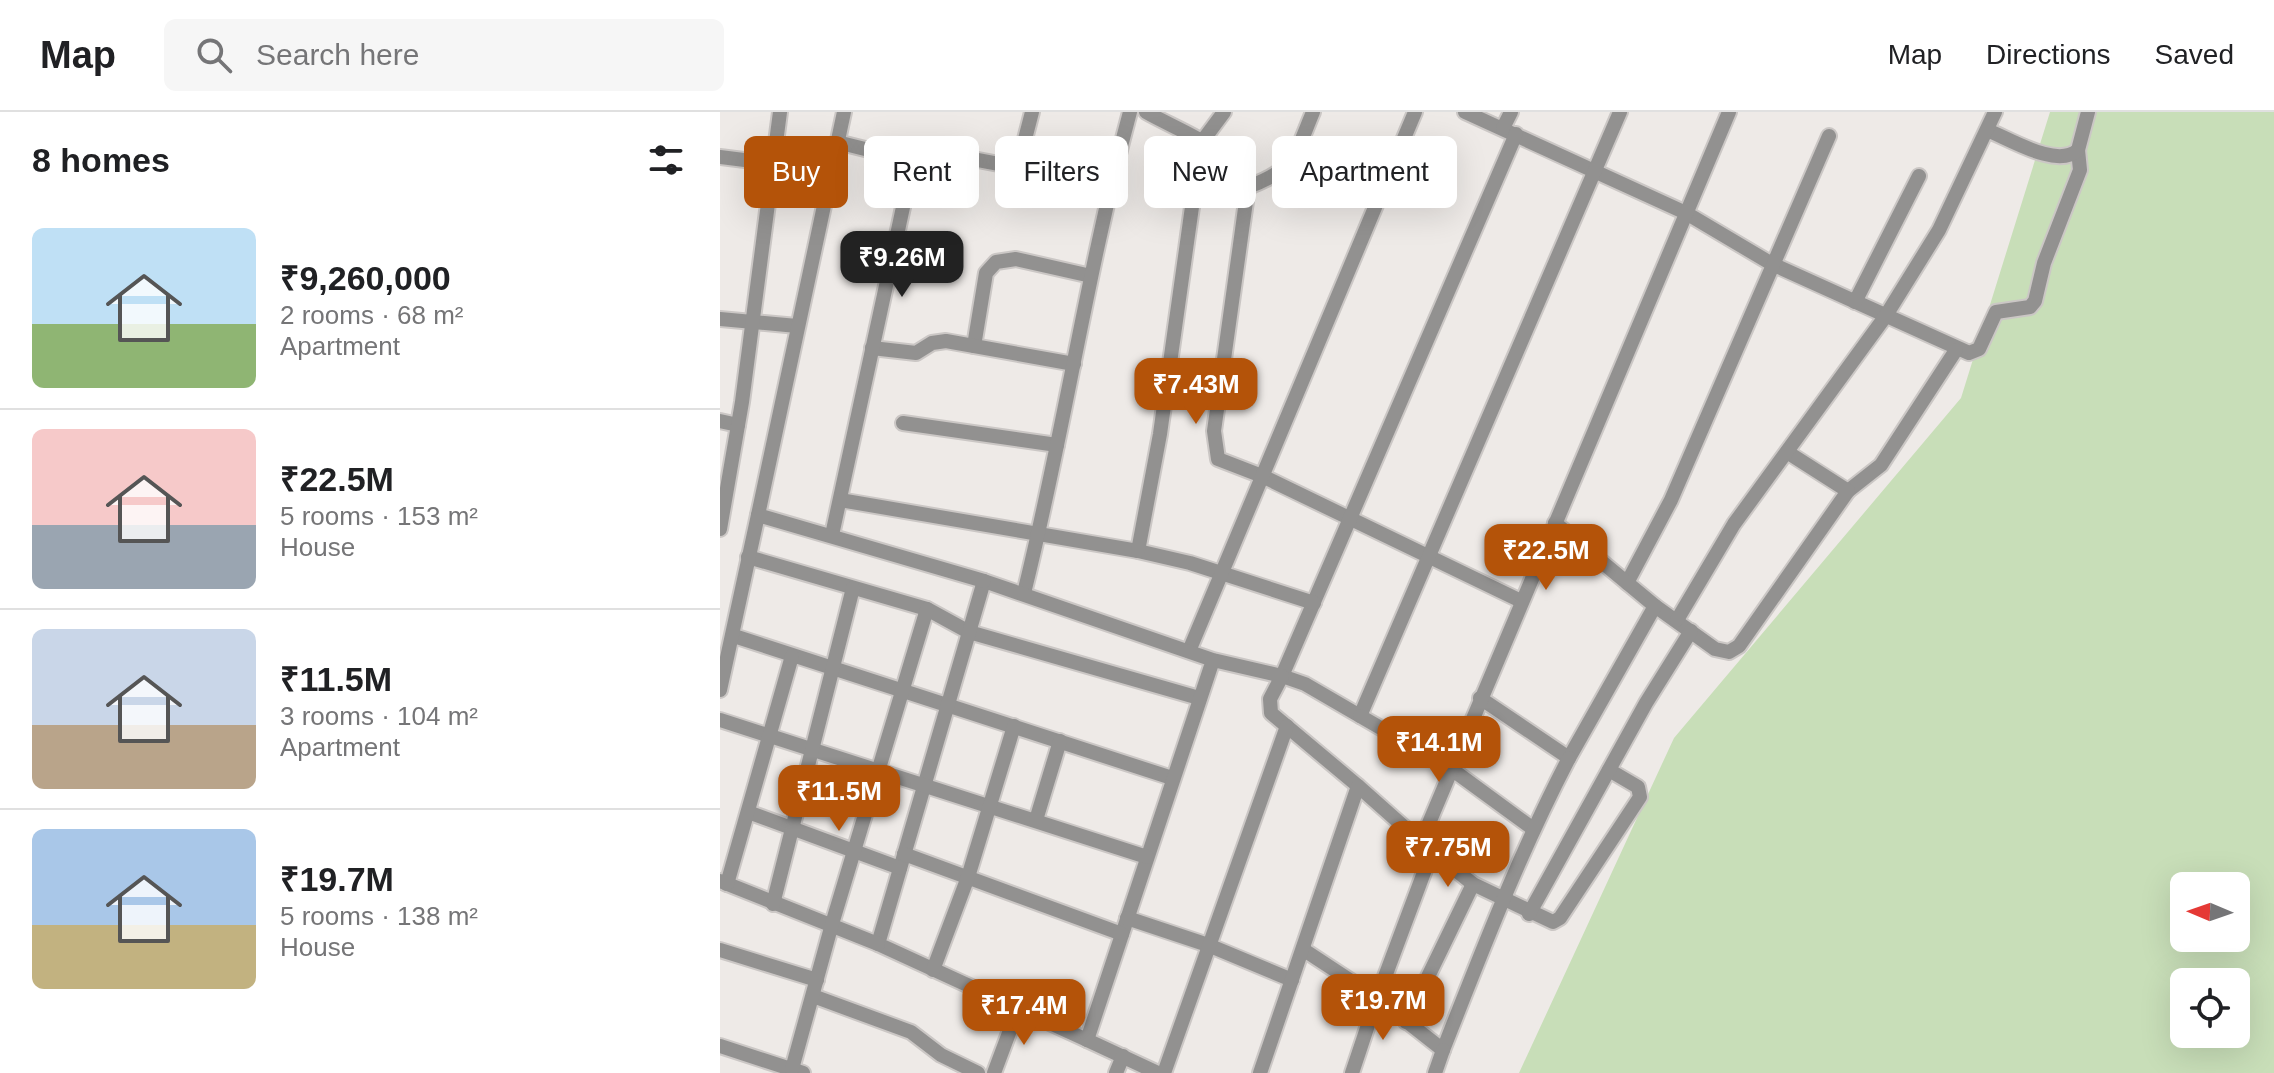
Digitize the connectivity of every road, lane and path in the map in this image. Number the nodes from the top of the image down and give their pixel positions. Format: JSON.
{"nodes":[{"id":1,"x":780,"y":112,"type":"edge"},
{"id":2,"x":844,"y":112,"type":"edge"},
{"id":3,"x":1032,"y":112,"type":"edge"},
{"id":4,"x":1130,"y":112,"type":"edge"},
{"id":5,"x":1146,"y":112,"type":"edge"},
{"id":6,"x":1224,"y":112,"type":"edge"},
{"id":7,"x":1313,"y":112,"type":"edge"},
{"id":8,"x":1415,"y":112,"type":"edge"},
{"id":9,"x":1465,"y":112,"type":"edge"},
{"id":10,"x":1511,"y":112,"type":"edge"},
{"id":11,"x":1620,"y":112,"type":"edge"},
{"id":12,"x":1729,"y":112,"type":"edge"},
{"id":13,"x":1995,"y":112,"type":"edge"},
{"id":14,"x":2088,"y":112,"type":"edge"},
{"id":15,"x":1987,"y":130,"type":"junction"},
{"id":16,"x":1510,"y":131,"type":"junction"},
{"id":17,"x":777,"y":136,"type":"edge"},
{"id":18,"x":838,"y":136,"type":"edge"},
{"id":19,"x":1026,"y":136,"type":"edge"},
{"id":20,"x":1123,"y":136,"type":"edge"},
{"id":21,"x":1189,"y":136,"type":"edge"},
{"id":22,"x":1206,"y":136,"type":"edge"},
{"id":23,"x":1829,"y":136,"type":"dead end"},
{"id":24,"x":2078,"y":150,"type":"junction"},
{"id":25,"x":720,"y":157,"type":"edge"},
{"id":26,"x":744,"y":159,"type":"edge"},
{"id":27,"x":1593,"y":170,"type":"junction"},
{"id":28,"x":1919,"y":176,"type":"dead end"},
{"id":29,"x":1256,"y":184,"type":"edge"},
{"id":30,"x":768,"y":208,"type":"edge"},
{"id":31,"x":823,"y":208,"type":"edge"},
{"id":32,"x":903,"y":208,"type":"edge"},
{"id":33,"x":1105,"y":208,"type":"edge"},
{"id":34,"x":1192,"y":208,"type":"edge"},
{"id":35,"x":1245,"y":208,"type":"edge"},
{"id":36,"x":1686,"y":213,"type":"junction"},
{"id":37,"x":1772,"y":264,"type":"junction"},
{"id":38,"x":1091,"y":276,"type":"junction"},
{"id":39,"x":1855,"y":302,"type":"junction"},
{"id":40,"x":1885,"y":317,"type":"junction"},
{"id":41,"x":720,"y":319,"type":"edge"},
{"id":42,"x":752,"y":321,"type":"junction"},
{"id":43,"x":797,"y":326,"type":"junction"},
{"id":44,"x":974,"y":346,"type":"junction"},
{"id":45,"x":872,"y":348,"type":"junction"},
{"id":46,"x":1956,"y":350,"type":"junction"},
{"id":47,"x":1074,"y":364,"type":"junction"},
{"id":48,"x":720,"y":421,"type":"edge"},
{"id":49,"x":903,"y":423,"type":"dead end"},
{"id":50,"x":738,"y":425,"type":"junction"},
{"id":51,"x":1057,"y":445,"type":"junction"},
{"id":52,"x":1787,"y":452,"type":"junction"},
{"id":53,"x":1262,"y":476,"type":"junction"},
{"id":54,"x":1848,"y":491,"type":"junction"},
{"id":55,"x":840,"y":500,"type":"junction"},
{"id":56,"x":758,"y":515,"type":"junction"},
{"id":57,"x":1349,"y":518,"type":"junction"},
{"id":58,"x":1555,"y":523,"type":"junction"},
{"id":59,"x":720,"y":529,"type":"edge"},
{"id":60,"x":832,"y":535,"type":"junction"},
{"id":61,"x":1038,"y":535,"type":"junction"},
{"id":62,"x":1138,"y":551,"type":"junction"},
{"id":63,"x":1429,"y":555,"type":"junction"},
{"id":64,"x":748,"y":557,"type":"junction"},
{"id":65,"x":1222,"y":573,"type":"junction"},
{"id":66,"x":984,"y":581,"type":"junction"},
{"id":67,"x":1627,"y":583,"type":"junction"},
{"id":68,"x":853,"y":588,"type":"junction"},
{"id":69,"x":1024,"y":593,"type":"junction"},
{"id":70,"x":1521,"y":601,"type":"junction"},
{"id":71,"x":1314,"y":603,"type":"junction"},
{"id":72,"x":1655,"y":606,"type":"junction"},
{"id":73,"x":927,"y":609,"type":"junction"},
{"id":74,"x":1677,"y":620,"type":"junction"},
{"id":75,"x":1691,"y":631,"type":"junction"},
{"id":76,"x":969,"y":632,"type":"junction"},
{"id":77,"x":734,"y":636,"type":"junction"},
{"id":78,"x":1189,"y":651,"type":"junction"},
{"id":79,"x":792,"y":656,"type":"junction"},
{"id":80,"x":1213,"y":660,"type":"junction"},
{"id":81,"x":832,"y":670,"type":"junction"},
{"id":82,"x":1282,"y":676,"type":"junction"},
{"id":83,"x":903,"y":689,"type":"junction"},
{"id":84,"x":720,"y":690,"type":"edge"},
{"id":85,"x":1199,"y":698,"type":"junction"},
{"id":86,"x":1480,"y":698,"type":"junction"},
{"id":87,"x":948,"y":704,"type":"junction"},
{"id":88,"x":1360,"y":716,"type":"junction"},
{"id":89,"x":720,"y":720,"type":"edge"},
{"id":90,"x":1014,"y":726,"type":"junction"},
{"id":91,"x":1287,"y":726,"type":"junction"},
{"id":92,"x":770,"y":735,"type":"junction"},
{"id":93,"x":1060,"y":741,"type":"junction"},
{"id":94,"x":812,"y":750,"type":"junction"},
{"id":95,"x":1569,"y":758,"type":"junction"},
{"id":96,"x":1450,"y":768,"type":"junction"},
{"id":97,"x":879,"y":769,"type":"junction"},
{"id":98,"x":1609,"y":770,"type":"junction"},
{"id":99,"x":1172,"y":778,"type":"junction"},
{"id":100,"x":924,"y":785,"type":"junction"},
{"id":101,"x":1358,"y":786,"type":"junction"},
{"id":102,"x":988,"y":805,"type":"junction"},
{"id":103,"x":748,"y":812,"type":"junction"},
{"id":104,"x":1036,"y":820,"type":"junction"},
{"id":105,"x":1532,"y":828,"type":"junction"},
{"id":106,"x":792,"y":829,"type":"junction"},
{"id":107,"x":1426,"y":846,"type":"junction"},
{"id":108,"x":854,"y":850,"type":"junction"},
{"id":109,"x":1147,"y":857,"type":"junction"},
{"id":110,"x":902,"y":861,"type":"junction"},
{"id":111,"x":968,"y":877,"type":"junction"},
{"id":112,"x":724,"y":882,"type":"edge"},
{"id":113,"x":1473,"y":884,"type":"junction"},
{"id":114,"x":1501,"y":900,"type":"junction"},
{"id":115,"x":773,"y":904,"type":"junction"},
{"id":116,"x":1529,"y":914,"type":"junction"},
{"id":117,"x":1127,"y":918,"type":"junction"},
{"id":118,"x":832,"y":924,"type":"junction"},
{"id":119,"x":1122,"y":934,"type":"junction"},
{"id":120,"x":878,"y":944,"type":"junction"},
{"id":121,"x":1208,"y":945,"type":"junction"},
{"id":122,"x":720,"y":950,"type":"edge"},
{"id":123,"x":1304,"y":950,"type":"junction"},
{"id":124,"x":933,"y":970,"type":"junction"},
{"id":125,"x":817,"y":980,"type":"junction"},
{"id":126,"x":1292,"y":980,"type":"junction"},
{"id":127,"x":813,"y":996,"type":"junction"},
{"id":128,"x":1377,"y":998,"type":"junction"},
{"id":129,"x":1018,"y":1009,"type":"junction"},
{"id":130,"x":1406,"y":1022,"type":"junction"},
{"id":131,"x":1087,"y":1040,"type":"junction"},
{"id":132,"x":720,"y":1046,"type":"edge"},
{"id":133,"x":1443,"y":1050,"type":"junction"},
{"id":134,"x":1123,"y":1056,"type":"junction"},
{"id":135,"x":797,"y":1071,"type":"edge"},
{"id":136,"x":1355,"y":1072,"type":"edge"},
{"id":137,"x":978,"y":1073,"type":"edge"},
{"id":138,"x":994,"y":1073,"type":"edge"},
{"id":139,"x":1116,"y":1073,"type":"edge"},
{"id":140,"x":1158,"y":1073,"type":"edge"},
{"id":141,"x":1164,"y":1073,"type":"edge"},
{"id":142,"x":1260,"y":1073,"type":"edge"},
{"id":143,"x":1435,"y":1073,"type":"edge"}],
"edges":[{"from":1,"to":17,"type":"street"},
{"from":2,"to":18,"type":"street"},
{"from":3,"to":19,"type":"street"},
{"from":4,"to":20,"type":"street"},
{"from":5,"to":21,"type":"street"},
{"from":6,"to":22,"type":"street"},
{"from":7,"to":29,"type":"street"},
{"from":8,"to":53,"type":"street"},
{"from":9,"to":16,"type":"street"},
{"from":10,"to":16,"type":"street"},
{"from":11,"to":27,"type":"street"},
{"from":12,"to":36,"type":"street"},
{"from":13,"to":15,"type":"street"},
{"from":14,"to":24,"type":"street"},
{"from":15,"to":24,"type":"street"},
{"from":15,"to":40,"type":"street"},
{"from":16,"to":27,"type":"street"},
{"from":16,"to":57,"type":"street"},
{"from":23,"to":37,"type":"street"},
{"from":24,"to":46,"type":"street"},
{"from":25,"to":26,"type":"street"},
{"from":27,"to":36,"type":"street"},
{"from":27,"to":63,"type":"street"},
{"from":28,"to":39,"type":"street"},
{"from":30,"to":42,"type":"street"},
{"from":31,"to":43,"type":"street"},
{"from":32,"to":45,"type":"street"},
{"from":33,"to":38,"type":"street"},
{"from":34,"to":62,"type":"street"},
{"from":35,"to":53,"type":"street"},
{"from":36,"to":37,"type":"street"},
{"from":36,"to":58,"type":"street"},
{"from":37,"to":39,"type":"street"},
{"from":37,"to":67,"type":"street"},
{"from":38,"to":44,"type":"street"},
{"from":38,"to":47,"type":"street"},
{"from":39,"to":40,"type":"street"},
{"from":40,"to":46,"type":"street"},
{"from":40,"to":52,"type":"street"},
{"from":41,"to":42,"type":"street"},
{"from":42,"to":43,"type":"street"},
{"from":42,"to":50,"type":"street"},
{"from":43,"to":56,"type":"street"},
{"from":44,"to":45,"type":"street"},
{"from":44,"to":47,"type":"street"},
{"from":45,"to":55,"type":"street"},
{"from":46,"to":54,"type":"street"},
{"from":47,"to":51,"type":"street"},
{"from":48,"to":50,"type":"street"},
{"from":49,"to":51,"type":"street"},
{"from":50,"to":59,"type":"street"},
{"from":51,"to":61,"type":"street"},
{"from":52,"to":54,"type":"street"},
{"from":52,"to":74,"type":"street"},
{"from":53,"to":57,"type":"street"},
{"from":53,"to":65,"type":"street"},
{"from":54,"to":75,"type":"street"},
{"from":55,"to":60,"type":"street"},
{"from":55,"to":61,"type":"street"},
{"from":56,"to":60,"type":"street"},
{"from":56,"to":64,"type":"street"},
{"from":57,"to":63,"type":"street"},
{"from":57,"to":71,"type":"street"},
{"from":58,"to":67,"type":"street"},
{"from":58,"to":70,"type":"street"},
{"from":60,"to":66,"type":"street"},
{"from":61,"to":62,"type":"street"},
{"from":61,"to":69,"type":"street"},
{"from":62,"to":65,"type":"street"},
{"from":63,"to":70,"type":"street"},
{"from":63,"to":88,"type":"street"},
{"from":64,"to":68,"type":"street"},
{"from":64,"to":77,"type":"street"},
{"from":65,"to":71,"type":"street"},
{"from":65,"to":78,"type":"street"},
{"from":66,"to":69,"type":"street"},
{"from":66,"to":76,"type":"street"},
{"from":67,"to":72,"type":"street"},
{"from":68,"to":73,"type":"street"},
{"from":68,"to":81,"type":"street"},
{"from":69,"to":78,"type":"street"},
{"from":70,"to":86,"type":"street"},
{"from":71,"to":82,"type":"street"},
{"from":72,"to":74,"type":"street"},
{"from":72,"to":95,"type":"street"},
{"from":73,"to":76,"type":"street"},
{"from":73,"to":83,"type":"street"},
{"from":74,"to":75,"type":"street"},
{"from":75,"to":98,"type":"street"},
{"from":76,"to":85,"type":"street"},
{"from":76,"to":87,"type":"street"},
{"from":77,"to":79,"type":"street"},
{"from":77,"to":84,"type":"street"},
{"from":78,"to":80,"type":"street"},
{"from":79,"to":81,"type":"street"},
{"from":79,"to":92,"type":"street"},
{"from":80,"to":82,"type":"street"},
{"from":80,"to":85,"type":"street"},
{"from":81,"to":83,"type":"street"},
{"from":81,"to":94,"type":"street"},
{"from":82,"to":88,"type":"street"},
{"from":82,"to":91,"type":"street"},
{"from":83,"to":87,"type":"street"},
{"from":83,"to":97,"type":"street"},
{"from":85,"to":99,"type":"street"},
{"from":86,"to":95,"type":"street"},
{"from":86,"to":96,"type":"street"},
{"from":87,"to":90,"type":"street"},
{"from":87,"to":100,"type":"street"},
{"from":88,"to":96,"type":"street"},
{"from":89,"to":92,"type":"street"},
{"from":90,"to":93,"type":"street"},
{"from":90,"to":102,"type":"street"},
{"from":91,"to":101,"type":"street"},
{"from":91,"to":121,"type":"street"},
{"from":92,"to":94,"type":"street"},
{"from":92,"to":103,"type":"street"},
{"from":93,"to":99,"type":"street"},
{"from":93,"to":104,"type":"street"},
{"from":94,"to":97,"type":"street"},
{"from":94,"to":106,"type":"street"},
{"from":95,"to":105,"type":"street"},
{"from":96,"to":105,"type":"street"},
{"from":96,"to":107,"type":"street"},
{"from":97,"to":100,"type":"street"},
{"from":97,"to":108,"type":"street"},
{"from":98,"to":116,"type":"street"},
{"from":98,"to":116,"type":"street"},
{"from":99,"to":109,"type":"street"},
{"from":100,"to":102,"type":"street"},
{"from":100,"to":110,"type":"street"},
{"from":101,"to":107,"type":"street"},
{"from":101,"to":123,"type":"street"},
{"from":102,"to":104,"type":"street"},
{"from":102,"to":111,"type":"street"},
{"from":103,"to":106,"type":"street"},
{"from":103,"to":112,"type":"street"},
{"from":104,"to":109,"type":"street"},
{"from":105,"to":114,"type":"street"},
{"from":106,"to":108,"type":"street"},
{"from":106,"to":115,"type":"street"},
{"from":107,"to":113,"type":"street"},
{"from":107,"to":128,"type":"street"},
{"from":108,"to":110,"type":"street"},
{"from":108,"to":118,"type":"street"},
{"from":109,"to":117,"type":"street"},
{"from":110,"to":111,"type":"street"},
{"from":110,"to":120,"type":"street"},
{"from":111,"to":119,"type":"street"},
{"from":111,"to":124,"type":"street"},
{"from":112,"to":115,"type":"street"},
{"from":113,"to":114,"type":"street"},
{"from":113,"to":130,"type":"street"},
{"from":114,"to":116,"type":"street"},
{"from":114,"to":133,"type":"street"},
{"from":115,"to":118,"type":"street"},
{"from":117,"to":119,"type":"street"},
{"from":117,"to":121,"type":"street"},
{"from":118,"to":120,"type":"street"},
{"from":118,"to":125,"type":"street"},
{"from":119,"to":131,"type":"street"},
{"from":120,"to":124,"type":"street"},
{"from":121,"to":126,"type":"street"},
{"from":121,"to":141,"type":"street"},
{"from":122,"to":125,"type":"street"},
{"from":123,"to":126,"type":"street"},
{"from":123,"to":128,"type":"street"},
{"from":124,"to":129,"type":"street"},
{"from":125,"to":127,"type":"street"},
{"from":126,"to":142,"type":"street"},
{"from":127,"to":135,"type":"street"},
{"from":127,"to":137,"type":"street"},
{"from":128,"to":130,"type":"street"},
{"from":128,"to":136,"type":"street"},
{"from":129,"to":131,"type":"street"},
{"from":129,"to":138,"type":"street"},
{"from":130,"to":133,"type":"street"},
{"from":131,"to":134,"type":"street"},
{"from":132,"to":135,"type":"street"},
{"from":133,"to":143,"type":"street"},
{"from":134,"to":139,"type":"street"},
{"from":134,"to":140,"type":"street"}]}
